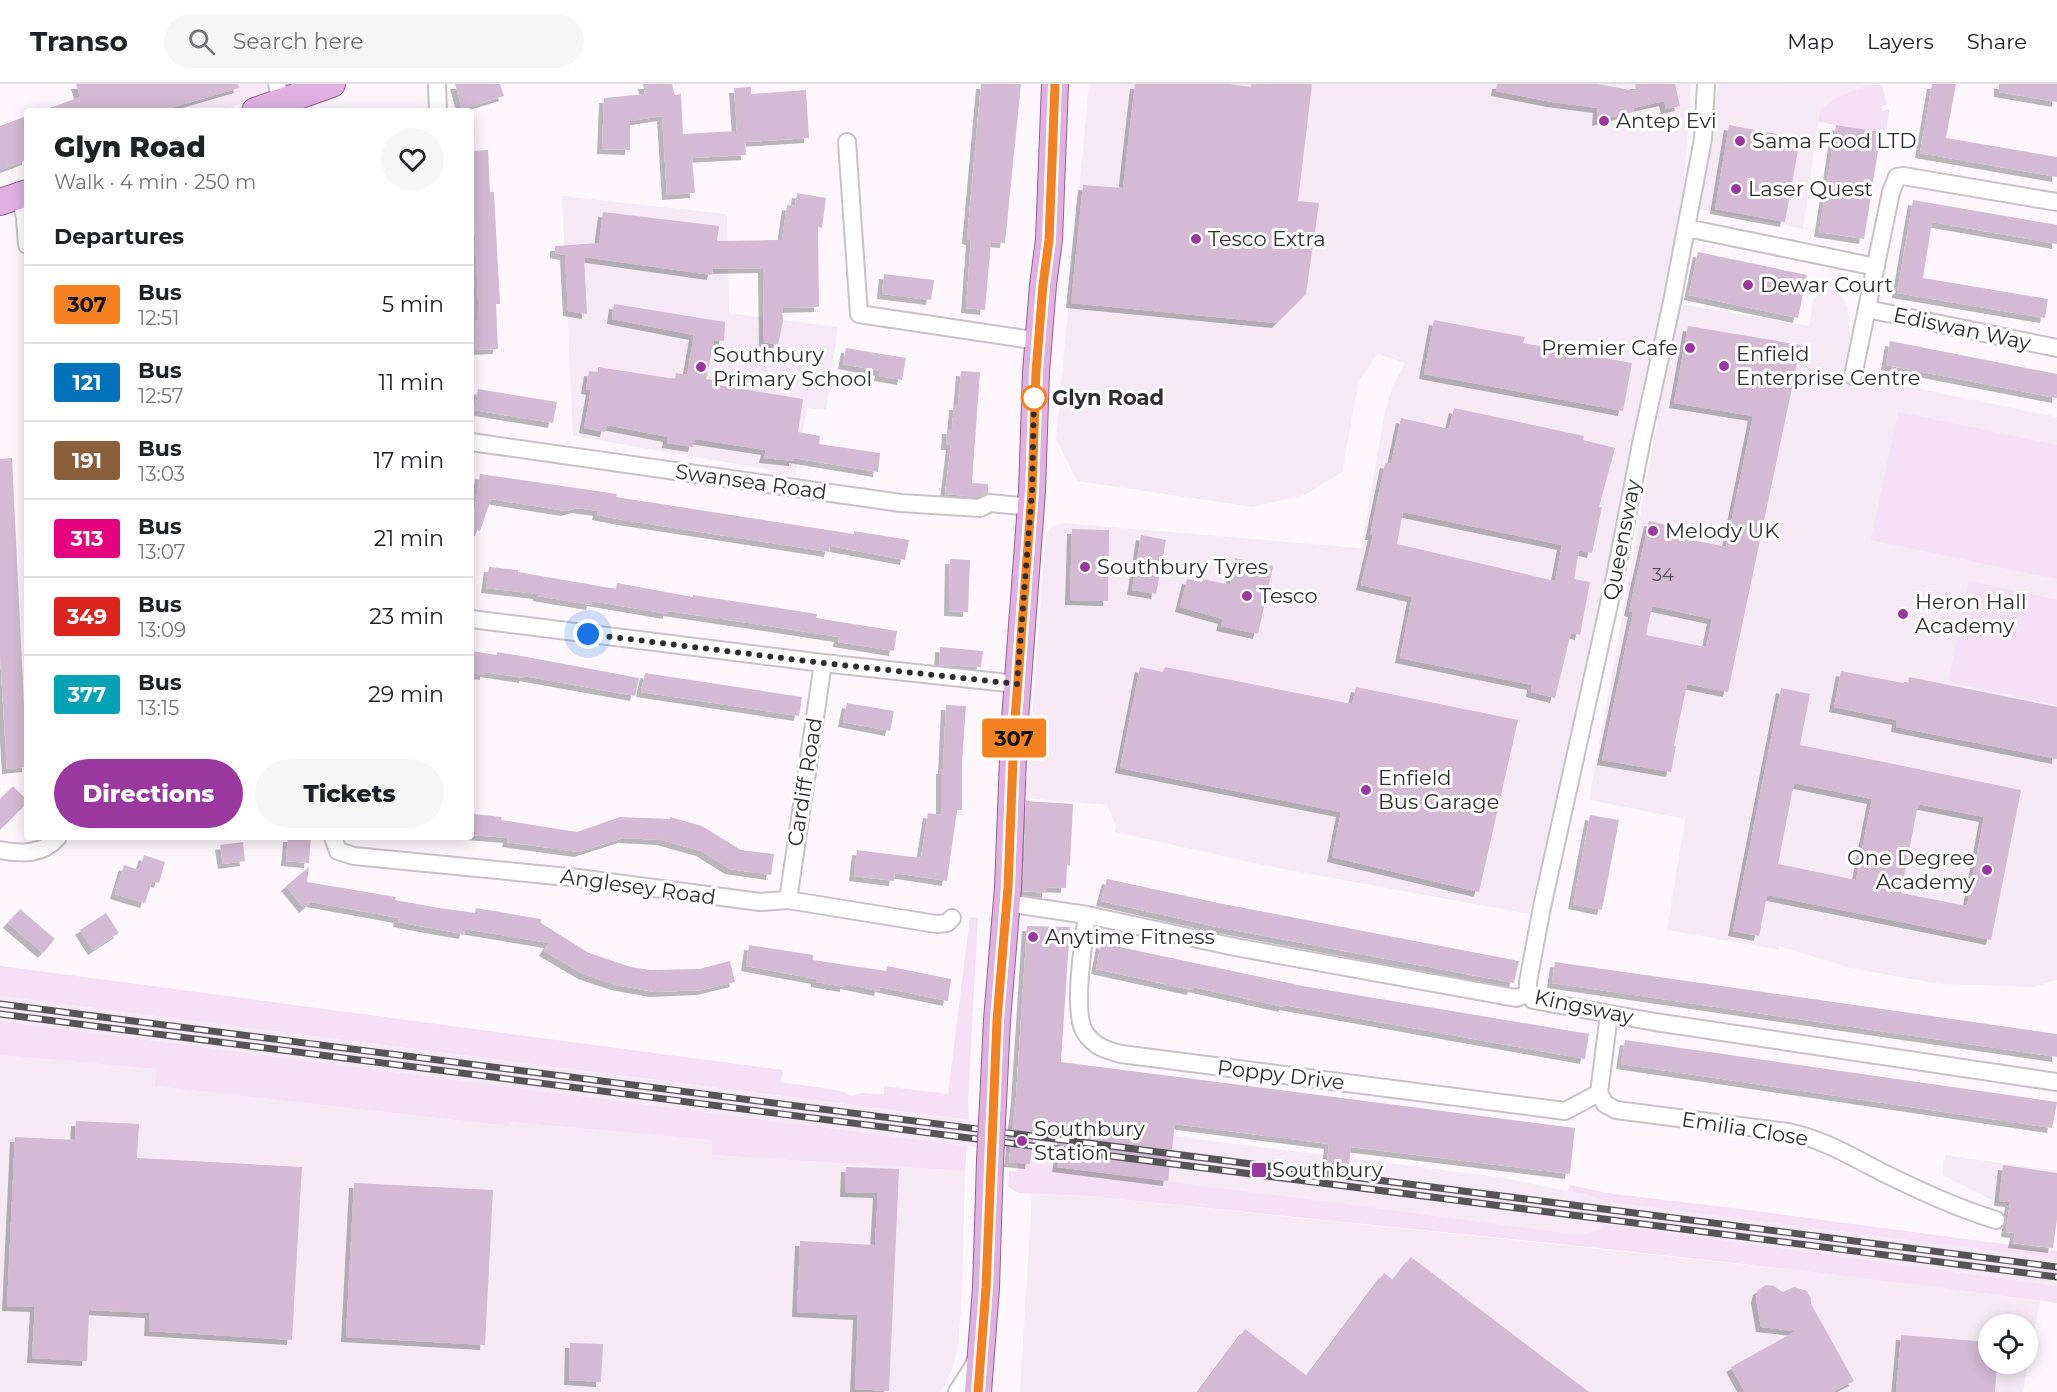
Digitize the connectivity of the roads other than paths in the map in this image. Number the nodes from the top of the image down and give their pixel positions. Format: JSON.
{"nodes":[{"id":1,"x":332,"y":84,"type":"edge"},
{"id":2,"x":437,"y":84,"type":"edge"},
{"id":3,"x":1055,"y":84,"type":"edge"},
{"id":4,"x":1706,"y":84,"type":"edge"},
{"id":5,"x":279,"y":93,"type":"edge"},
{"id":6,"x":259,"y":108,"type":"edge"},
{"id":7,"x":438,"y":108,"type":"edge"},
{"id":8,"x":847,"y":142,"type":"dead end"},
{"id":9,"x":15,"y":197,"type":"edge"},
{"id":10,"x":2057,"y":202,"type":"edge"},
{"id":11,"x":24,"y":215,"type":"edge"},
{"id":12,"x":1686,"y":228,"type":"junction"},
{"id":13,"x":1876,"y":267,"type":"junction"},
{"id":14,"x":1867,"y":309,"type":"junction"},
{"id":15,"x":1039,"y":341,"type":"junction"},
{"id":16,"x":2057,"y":348,"type":"edge"},
{"id":17,"x":1853,"y":376,"type":"dead end"},
{"id":18,"x":474,"y":442,"type":"edge"},
{"id":19,"x":1031,"y":507,"type":"junction"},
{"id":20,"x":474,"y":619,"type":"edge"},
{"id":21,"x":823,"y":663,"type":"junction"},
{"id":22,"x":1017,"y":684,"type":"junction"},
{"id":23,"x":54,"y":840,"type":"edge"},
{"id":24,"x":334,"y":840,"type":"edge"},
{"id":25,"x":0,"y":850,"type":"edge"},
{"id":26,"x":788,"y":900,"type":"junction"},
{"id":27,"x":1007,"y":903,"type":"junction"},
{"id":28,"x":1087,"y":915,"type":"junction"},
{"id":29,"x":952,"y":918,"type":"dead end"},
{"id":30,"x":1528,"y":994,"type":"junction"},
{"id":31,"x":1609,"y":1014,"type":"junction"},
{"id":32,"x":2057,"y":1082,"type":"edge"},
{"id":33,"x":1599,"y":1093,"type":"junction"},
{"id":34,"x":1996,"y":1220,"type":"dead end"},
{"id":35,"x":981,"y":1343,"type":"junction"},
{"id":36,"x":957,"y":1392,"type":"edge"},
{"id":37,"x":978,"y":1392,"type":"edge"}],
"edges":[{"from":1,"to":5,"type":"main road"},
{"from":2,"to":7,"type":"street"},
{"from":3,"to":15,"type":"main road"},
{"from":4,"to":12,"type":"street","name":"Queensway"},
{"from":5,"to":6,"type":"main road"},
{"from":8,"to":15,"type":"street"},
{"from":9,"to":11,"type":"street"},
{"from":10,"to":13,"type":"street"},
{"from":12,"to":13,"type":"street"},
{"from":12,"to":30,"type":"street","name":"Queensway"},
{"from":13,"to":14,"type":"street"},
{"from":14,"to":16,"type":"street","name":"Ediswan Way"},
{"from":14,"to":17,"type":"street"},
{"from":15,"to":19,"type":"main road"},
{"from":18,"to":19,"type":"street","name":"Swansea Road"},
{"from":19,"to":22,"type":"main road"},
{"from":20,"to":21,"type":"street"},
{"from":21,"to":22,"type":"street"},
{"from":21,"to":26,"type":"street","name":"Cardiff Road"},
{"from":22,"to":27,"type":"main road"},
{"from":23,"to":25,"type":"street"},
{"from":24,"to":26,"type":"street","name":"Anglesey Road"},
{"from":26,"to":29,"type":"street","name":"Anglesey Road"},
{"from":27,"to":28,"type":"street","name":"Kingsway"},
{"from":27,"to":35,"type":"main road","bridge":true},
{"from":28,"to":30,"type":"street","name":"Kingsway"},
{"from":28,"to":33,"type":"street","name":"Poppy Drive"},
{"from":30,"to":31,"type":"street","name":"Kingsway"},
{"from":31,"to":32,"type":"street","name":"Kingsway"},
{"from":31,"to":33,"type":"street"},
{"from":33,"to":34,"type":"street","name":"Emilia Close"},
{"from":35,"to":36,"type":"street"},
{"from":35,"to":37,"type":"main road"}]}
